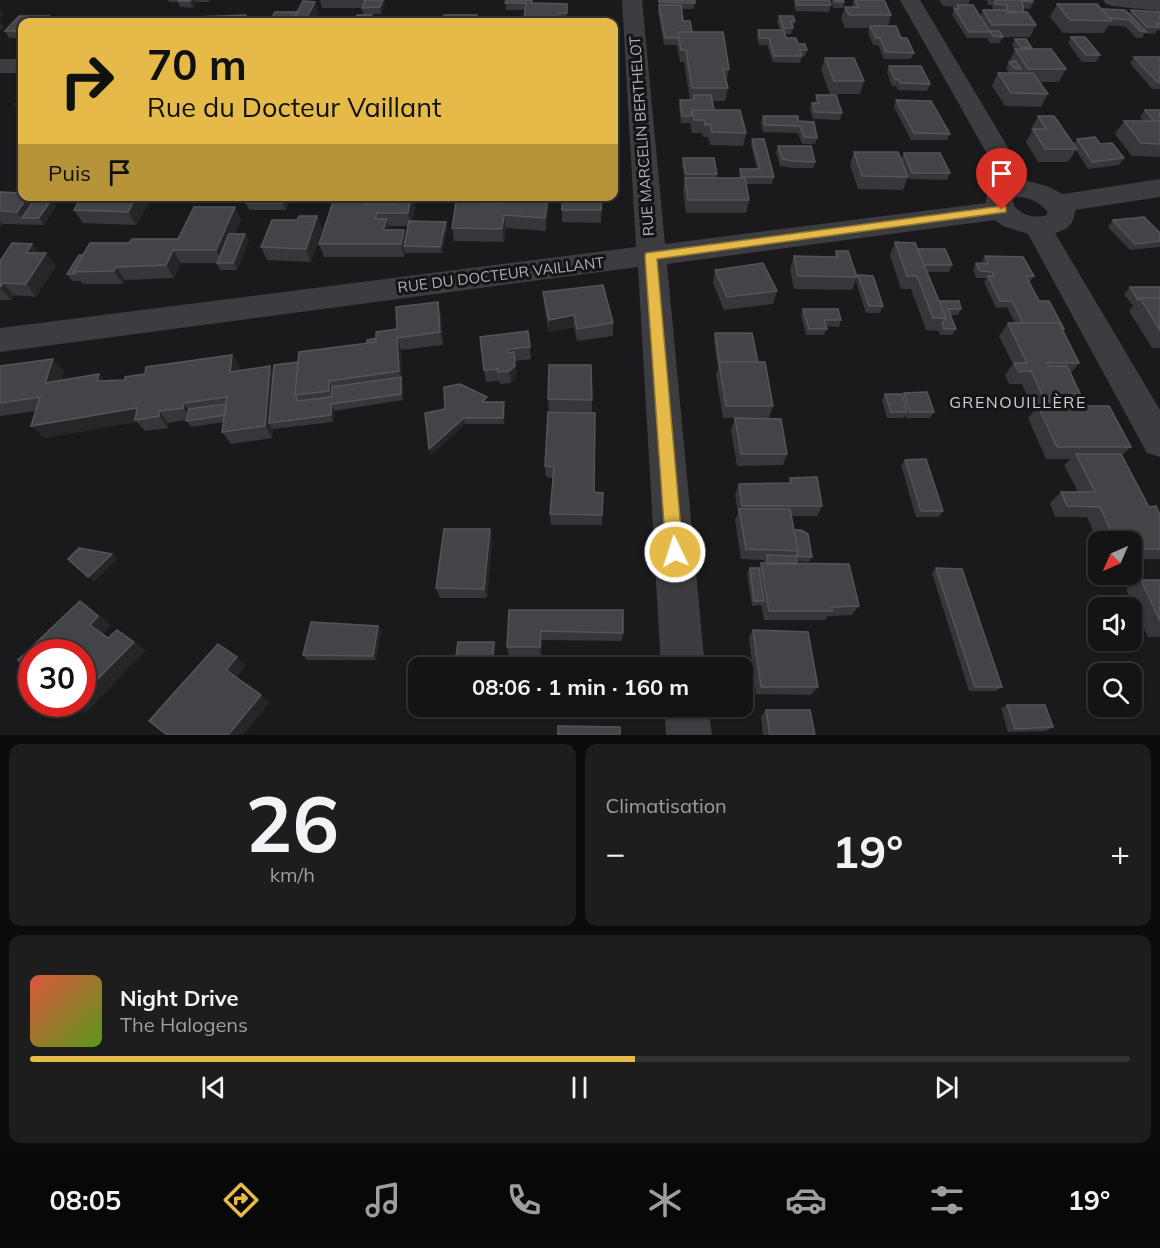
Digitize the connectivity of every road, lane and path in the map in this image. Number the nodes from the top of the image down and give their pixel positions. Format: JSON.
{"nodes":[{"id":1,"x":632,"y":0,"type":"edge"},
{"id":2,"x":910,"y":0,"type":"edge"},
{"id":3,"x":1113,"y":0,"type":"edge"},
{"id":4,"x":1160,"y":5,"type":"edge"},
{"id":5,"x":0,"y":66,"type":"edge"},
{"id":6,"x":18,"y":66,"type":"edge"},
{"id":7,"x":626,"y":67,"type":"edge"},
{"id":8,"x":1160,"y":188,"type":"edge"},
{"id":9,"x":1011,"y":199,"type":"junction"},
{"id":10,"x":1048,"y":215,"type":"junction"},
{"id":11,"x":651,"y":256,"type":"junction"},
{"id":12,"x":0,"y":340,"type":"edge"},
{"id":13,"x":1160,"y":442,"type":"edge"},
{"id":14,"x":682,"y":657,"type":"edge"},
{"id":15,"x":687,"y":717,"type":"edge"},
{"id":16,"x":688,"y":735,"type":"edge"}],
"edges":[{"from":1,"to":7,"type":"street","name":"RUE MARCELIN BERTHELOT"},
{"from":2,"to":9,"type":"street"},
{"from":3,"to":4,"type":"street"},
{"from":5,"to":6,"type":"street"},
{"from":7,"to":11,"type":"street","name":"RUE MARCELIN BERTHELOT"},
{"from":8,"to":10,"type":"street"},
{"from":9,"to":10,"type":"street"},
{"from":9,"to":11,"type":"street","name":"RUE DU DOCTEUR VAILLANT"},
{"from":10,"to":13,"type":"street"},
{"from":11,"to":12,"type":"street","name":"RUE DU DOCTEUR VAILLANT"},
{"from":11,"to":14,"type":"street","name":"RUE MARCELIN BERTHELOT"},
{"from":15,"to":16,"type":"street"}]}
